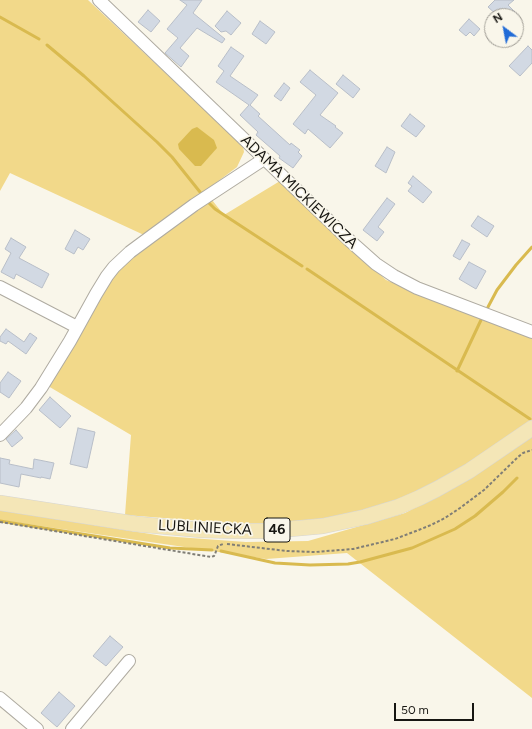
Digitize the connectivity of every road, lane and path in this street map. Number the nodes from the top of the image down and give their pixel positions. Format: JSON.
{"nodes":[{"id":1,"x":99,"y":0,"type":"edge"},
{"id":2,"x":264,"y":158,"type":"junction"},
{"id":3,"x":0,"y":287,"type":"edge"},
{"id":4,"x":77,"y":327,"type":"junction"},
{"id":5,"x":532,"y":332,"type":"edge"},
{"id":6,"x":532,"y":428,"type":"edge"},
{"id":7,"x":0,"y":435,"type":"edge"},
{"id":8,"x":0,"y":503,"type":"edge"},
{"id":9,"x":129,"y":661,"type":"dead end"},
{"id":10,"x":0,"y":698,"type":"edge"},
{"id":11,"x":37,"y":729,"type":"edge"},
{"id":12,"x":72,"y":729,"type":"edge"}],
"edges":[{"from":1,"to":2,"type":"street","name":"ADAMA MICKIEWICZA"},
{"from":2,"to":4,"type":"street"},
{"from":2,"to":5,"type":"street","name":"ADAMA MICKIEWICZA"},
{"from":3,"to":4,"type":"street"},
{"from":4,"to":7,"type":"street"},
{"from":6,"to":8,"type":"main road","name":"LUBLINIECKA","number":"46"},
{"from":9,"to":12,"type":"street"},
{"from":10,"to":11,"type":"street"}]}
